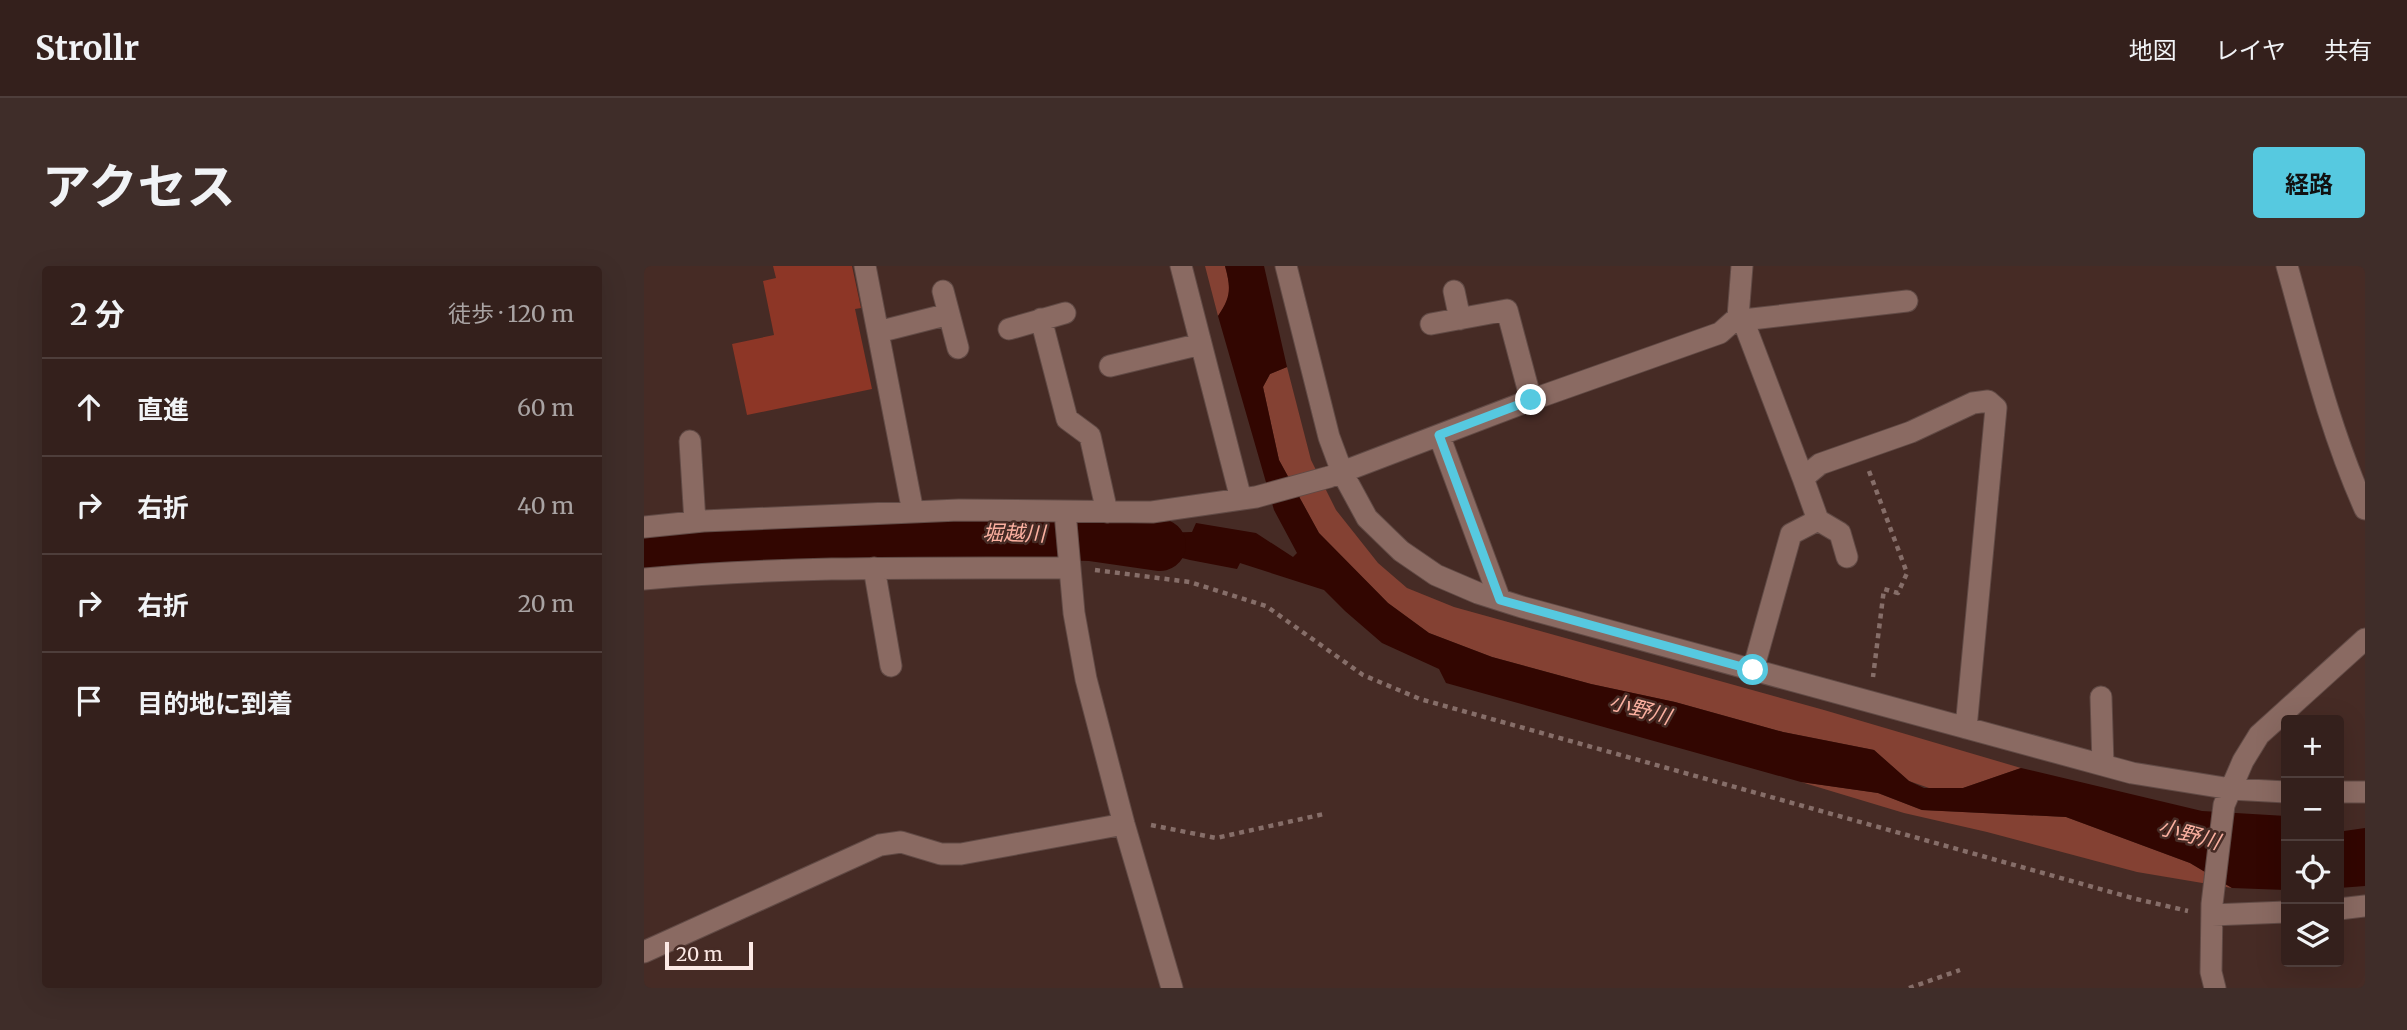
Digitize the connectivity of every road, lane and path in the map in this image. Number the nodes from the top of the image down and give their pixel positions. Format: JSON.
{"nodes":[{"id":1,"x":865,"y":266,"type":"edge"},
{"id":2,"x":1181,"y":266,"type":"edge"},
{"id":3,"x":1286,"y":266,"type":"edge"},
{"id":4,"x":1742,"y":266,"type":"edge"},
{"id":5,"x":2287,"y":266,"type":"edge"},
{"id":6,"x":943,"y":291,"type":"dead end"},
{"id":7,"x":1454,"y":291,"type":"dead end"},
{"id":8,"x":1907,"y":301,"type":"dead end"},
{"id":9,"x":1065,"y":313,"type":"dead end"},
{"id":10,"x":949,"y":314,"type":"junction"},
{"id":11,"x":1741,"y":318,"type":"junction"},
{"id":12,"x":1041,"y":319,"type":"junction"},
{"id":13,"x":1460,"y":319,"type":"junction"},
{"id":14,"x":1431,"y":324,"type":"dead end"},
{"id":15,"x":1009,"y":329,"type":"dead end"},
{"id":16,"x":878,"y":332,"type":"junction"},
{"id":17,"x":1201,"y":344,"type":"junction"},
{"id":18,"x":958,"y":348,"type":"dead end"},
{"id":19,"x":1110,"y":366,"type":"dead end"},
{"id":20,"x":1531,"y":400,"type":"junction"},
{"id":21,"x":1439,"y":435,"type":"junction"},
{"id":22,"x":690,"y":441,"type":"dead end"},
{"id":23,"x":1861,"y":450,"type":"junction"},
{"id":24,"x":1335,"y":475,"type":"junction"},
{"id":25,"x":1803,"y":478,"type":"junction"},
{"id":26,"x":1249,"y":498,"type":"junction"},
{"id":27,"x":2365,"y":509,"type":"edge"},
{"id":28,"x":913,"y":512,"type":"junction"},
{"id":29,"x":1107,"y":512,"type":"junction"},
{"id":30,"x":1065,"y":516,"type":"junction"},
{"id":31,"x":1818,"y":520,"type":"junction"},
{"id":32,"x":695,"y":522,"type":"junction"},
{"id":33,"x":644,"y":527,"type":"edge"},
{"id":34,"x":1847,"y":557,"type":"dead end"},
{"id":35,"x":1069,"y":565,"type":"junction"},
{"id":36,"x":874,"y":568,"type":"junction"},
{"id":37,"x":644,"y":579,"type":"edge"},
{"id":38,"x":1500,"y":600,"type":"junction"},
{"id":39,"x":2365,"y":639,"type":"edge"},
{"id":40,"x":891,"y":666,"type":"dead end"},
{"id":41,"x":1753,"y":670,"type":"junction"},
{"id":42,"x":2101,"y":697,"type":"dead end"},
{"id":43,"x":1869,"y":702,"type":"junction"},
{"id":44,"x":1966,"y":728,"type":"junction"},
{"id":45,"x":2103,"y":765,"type":"junction"},
{"id":46,"x":2281,"y":792,"type":"edge"},
{"id":47,"x":2344,"y":792,"type":"edge"},
{"id":48,"x":2365,"y":792,"type":"edge"},
{"id":49,"x":2228,"y":797,"type":"junction"},
{"id":50,"x":1324,"y":814,"type":"dead end"},
{"id":51,"x":1124,"y":824,"type":"junction"},
{"id":52,"x":2365,"y":906,"type":"edge"},
{"id":53,"x":2344,"y":908,"type":"edge"},
{"id":54,"x":2212,"y":909,"type":"junction"},
{"id":55,"x":2281,"y":912,"type":"edge"},
{"id":56,"x":644,"y":952,"type":"edge"},
{"id":57,"x":1960,"y":970,"type":"dead end"},
{"id":58,"x":1172,"y":988,"type":"edge"},
{"id":59,"x":1909,"y":988,"type":"edge"},
{"id":60,"x":2214,"y":988,"type":"edge"}],
"edges":[{"from":1,"to":16,"type":"street"},
{"from":2,"to":17,"type":"street"},
{"from":3,"to":24,"type":"street"},
{"from":4,"to":11,"type":"street"},
{"from":5,"to":27,"type":"street"},
{"from":6,"to":10,"type":"street"},
{"from":7,"to":13,"type":"street"},
{"from":8,"to":11,"type":"street"},
{"from":9,"to":12,"type":"street"},
{"from":10,"to":16,"type":"street"},
{"from":10,"to":18,"type":"street"},
{"from":11,"to":20,"type":"street"},
{"from":11,"to":25,"type":"street"},
{"from":12,"to":15,"type":"street"},
{"from":12,"to":29,"type":"street"},
{"from":13,"to":14,"type":"street"},
{"from":13,"to":20,"type":"street"},
{"from":16,"to":28,"type":"street"},
{"from":17,"to":19,"type":"street"},
{"from":17,"to":26,"type":"street"},
{"from":20,"to":21,"type":"street"},
{"from":21,"to":24,"type":"street"},
{"from":21,"to":38,"type":"street"},
{"from":22,"to":32,"type":"street"},
{"from":23,"to":25,"type":"street"},
{"from":23,"to":43,"type":"path"},
{"from":23,"to":44,"type":"street"},
{"from":24,"to":26,"type":"street"},
{"from":24,"to":38,"type":"street"},
{"from":25,"to":31,"type":"street"},
{"from":26,"to":29,"type":"street"},
{"from":28,"to":30,"type":"street"},
{"from":28,"to":32,"type":"street"},
{"from":29,"to":30,"type":"street"},
{"from":30,"to":35,"type":"street"},
{"from":31,"to":34,"type":"street"},
{"from":31,"to":41,"type":"street"},
{"from":32,"to":33,"type":"street"},
{"from":35,"to":36,"type":"street"},
{"from":35,"to":51,"type":"street"},
{"from":35,"to":54,"type":"path"},
{"from":36,"to":37,"type":"street"},
{"from":36,"to":40,"type":"street"},
{"from":38,"to":41,"type":"street"},
{"from":39,"to":49,"type":"street"},
{"from":41,"to":43,"type":"street"},
{"from":42,"to":45,"type":"street"},
{"from":43,"to":44,"type":"street"},
{"from":44,"to":45,"type":"street"},
{"from":45,"to":49,"type":"street"},
{"from":46,"to":49,"type":"street"},
{"from":47,"to":48,"type":"street"},
{"from":49,"to":54,"type":"street"},
{"from":50,"to":51,"type":"path"},
{"from":51,"to":56,"type":"street"},
{"from":51,"to":58,"type":"street"},
{"from":52,"to":53,"type":"street"},
{"from":54,"to":55,"type":"street"},
{"from":54,"to":60,"type":"street"},
{"from":57,"to":59,"type":"path"}]}
